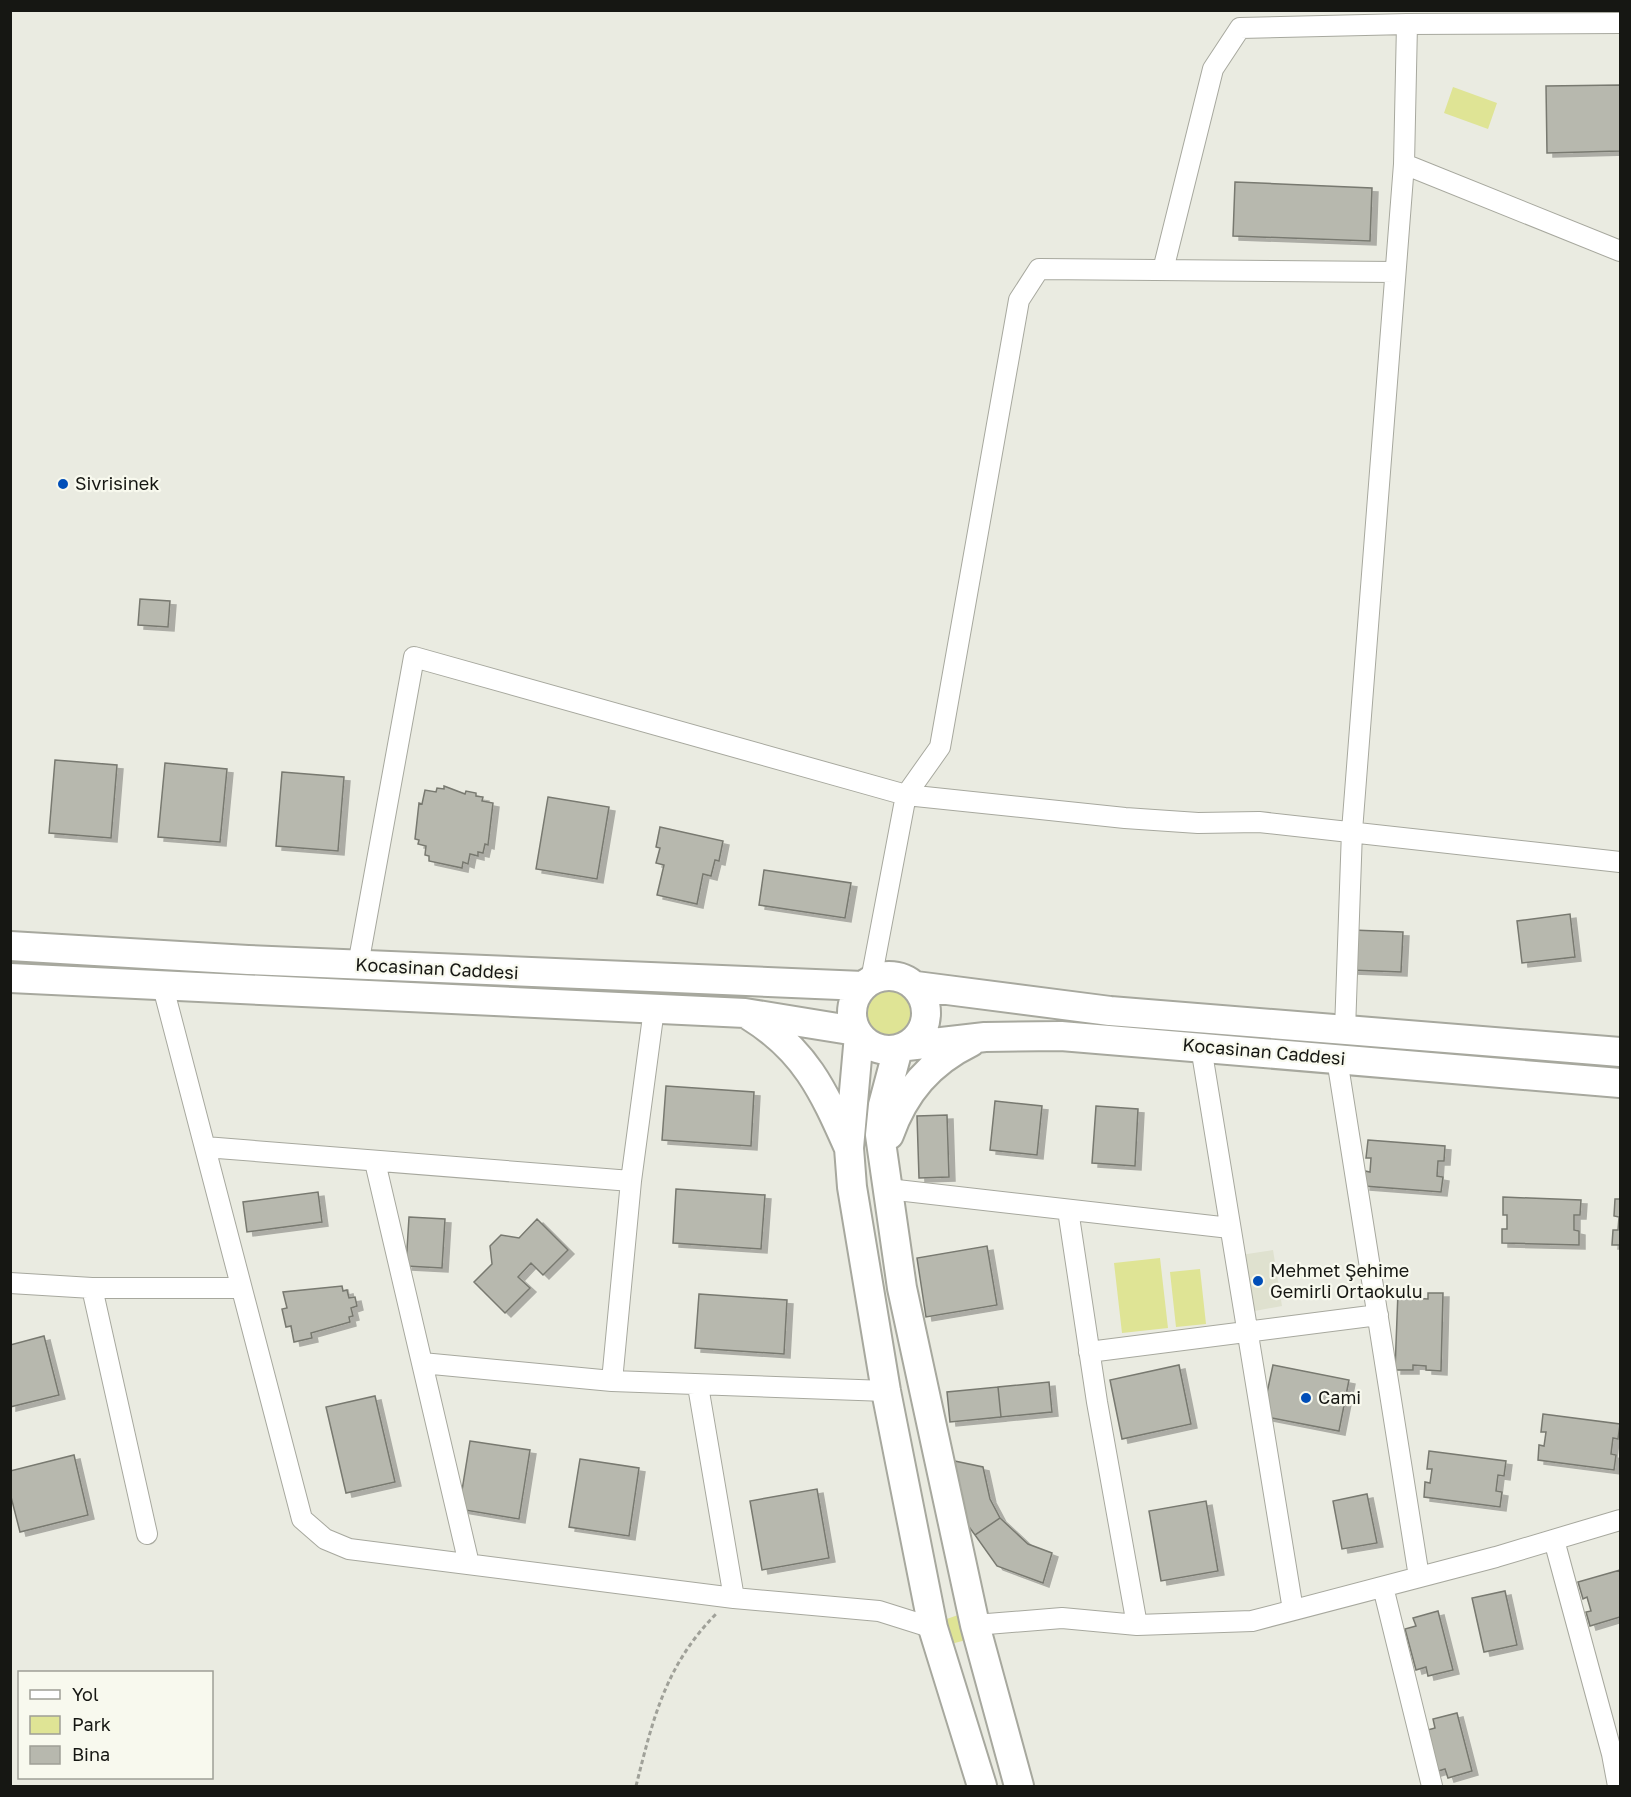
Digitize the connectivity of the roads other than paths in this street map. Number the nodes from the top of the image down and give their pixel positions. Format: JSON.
{"nodes":[{"id":1,"x":1620,"y":23,"type":"edge"},
{"id":2,"x":1407,"y":24,"type":"junction"},
{"id":3,"x":1404,"y":164,"type":"junction"},
{"id":4,"x":1620,"y":251,"type":"edge"},
{"id":5,"x":1163,"y":270,"type":"junction"},
{"id":6,"x":1395,"y":272,"type":"junction"},
{"id":7,"x":906,"y":795,"type":"junction"},
{"id":8,"x":1352,"y":831,"type":"junction"},
{"id":9,"x":1618,"y":858,"type":"edge"},
{"id":10,"x":10,"y":946,"type":"edge"},
{"id":11,"x":358,"y":965,"type":"junction"},
{"id":12,"x":10,"y":978,"type":"edge"},
{"id":13,"x":867,"y":983,"type":"junction"},
{"id":14,"x":163,"y":987,"type":"junction"},
{"id":15,"x":916,"y":987,"type":"junction"},
{"id":16,"x":654,"y":1009,"type":"junction"},
{"id":17,"x":746,"y":1013,"type":"junction"},
{"id":18,"x":1346,"y":1030,"type":"junction"},
{"id":19,"x":857,"y":1033,"type":"junction"},
{"id":20,"x":985,"y":1037,"type":"junction"},
{"id":21,"x":902,"y":1047,"type":"junction"},
{"id":22,"x":1201,"y":1047,"type":"junction"},
{"id":23,"x":1620,"y":1052,"type":"edge"},
{"id":24,"x":1337,"y":1059,"type":"junction"},
{"id":25,"x":1620,"y":1083,"type":"edge"},
{"id":26,"x":205,"y":1148,"type":"junction"},
{"id":27,"x":849,"y":1148,"type":"junction"},
{"id":28,"x":884,"y":1157,"type":"junction"},
{"id":29,"x":375,"y":1162,"type":"junction"},
{"id":30,"x":631,"y":1181,"type":"junction"},
{"id":31,"x":888,"y":1190,"type":"junction"},
{"id":32,"x":1068,"y":1210,"type":"junction"},
{"id":33,"x":1230,"y":1228,"type":"junction"},
{"id":34,"x":10,"y":1283,"type":"edge"},
{"id":35,"x":92,"y":1288,"type":"junction"},
{"id":36,"x":240,"y":1288,"type":"junction"},
{"id":37,"x":1378,"y":1316,"type":"junction"},
{"id":38,"x":1248,"y":1332,"type":"junction"},
{"id":39,"x":1089,"y":1352,"type":"junction"},
{"id":40,"x":422,"y":1363,"type":"junction"},
{"id":41,"x":612,"y":1381,"type":"junction"},
{"id":42,"x":698,"y":1386,"type":"junction"},
{"id":43,"x":886,"y":1391,"type":"junction"},
{"id":44,"x":1620,"y":1520,"type":"edge"},
{"id":45,"x":147,"y":1534,"type":"dead end"},
{"id":46,"x":1554,"y":1540,"type":"junction"},
{"id":47,"x":469,"y":1564,"type":"junction"},
{"id":48,"x":1419,"y":1577,"type":"junction"},
{"id":49,"x":1383,"y":1587,"type":"junction"},
{"id":50,"x":734,"y":1598,"type":"junction"},
{"id":51,"x":1293,"y":1610,"type":"junction"},
{"id":52,"x":975,"y":1625,"type":"junction"},
{"id":53,"x":1137,"y":1625,"type":"junction"},
{"id":54,"x":935,"y":1639,"type":"junction"},
{"id":55,"x":1616,"y":1753,"type":"edge"},
{"id":56,"x":982,"y":1786,"type":"edge"},
{"id":57,"x":1019,"y":1786,"type":"edge"},
{"id":58,"x":1432,"y":1786,"type":"edge"},
{"id":59,"x":1618,"y":1786,"type":"edge"}],
"edges":[{"from":1,"to":2,"type":"street"},
{"from":2,"to":3,"type":"street"},
{"from":2,"to":5,"type":"street"},
{"from":3,"to":4,"type":"street"},
{"from":3,"to":6,"type":"street"},
{"from":5,"to":6,"type":"street"},
{"from":5,"to":7,"type":"street"},
{"from":6,"to":8,"type":"street"},
{"from":7,"to":8,"type":"street"},
{"from":7,"to":11,"type":"street"},
{"from":7,"to":13,"type":"street"},
{"from":8,"to":9,"type":"street"},
{"from":8,"to":18,"type":"street"},
{"from":10,"to":11,"type":"main road","name":"Kocasinan Caddesi"},
{"from":11,"to":13,"type":"main road","name":"Kocasinan Caddesi"},
{"from":12,"to":14,"type":"main road","name":"Kocasinan Caddesi"},
{"from":13,"to":15,"type":"main road"},
{"from":13,"to":19,"type":"main road"},
{"from":14,"to":16,"type":"main road","name":"Kocasinan Caddesi"},
{"from":14,"to":26,"type":"street"},
{"from":15,"to":18,"type":"main road","name":"Kocasinan Caddesi"},
{"from":15,"to":21,"type":"main road"},
{"from":16,"to":17,"type":"main road","name":"Kocasinan Caddesi"},
{"from":16,"to":30,"type":"street"},
{"from":17,"to":19,"type":"main road","name":"Kocasinan Caddesi"},
{"from":17,"to":27,"type":"main road"},
{"from":18,"to":23,"type":"main road","name":"Kocasinan Caddesi"},
{"from":19,"to":21,"type":"main road"},
{"from":19,"to":27,"type":"main road"},
{"from":20,"to":21,"type":"main road","name":"Kocasinan Caddesi"},
{"from":20,"to":22,"type":"main road","name":"Kocasinan Caddesi"},
{"from":20,"to":28,"type":"main road"},
{"from":21,"to":28,"type":"main road"},
{"from":22,"to":24,"type":"main road","name":"Kocasinan Caddesi"},
{"from":22,"to":33,"type":"street"},
{"from":24,"to":25,"type":"main road","name":"Kocasinan Caddesi"},
{"from":24,"to":37,"type":"street"},
{"from":26,"to":29,"type":"street"},
{"from":26,"to":36,"type":"street"},
{"from":27,"to":43,"type":"main road"},
{"from":28,"to":31,"type":"main road"},
{"from":29,"to":30,"type":"street"},
{"from":29,"to":40,"type":"street"},
{"from":30,"to":41,"type":"street"},
{"from":31,"to":32,"type":"street"},
{"from":31,"to":52,"type":"main road"},
{"from":32,"to":33,"type":"street"},
{"from":32,"to":39,"type":"street"},
{"from":33,"to":38,"type":"street"},
{"from":34,"to":35,"type":"street"},
{"from":35,"to":36,"type":"street"},
{"from":35,"to":45,"type":"street"},
{"from":36,"to":47,"type":"street"},
{"from":37,"to":38,"type":"street"},
{"from":37,"to":48,"type":"street"},
{"from":38,"to":39,"type":"street"},
{"from":38,"to":51,"type":"street"},
{"from":39,"to":53,"type":"street"},
{"from":40,"to":41,"type":"street"},
{"from":40,"to":47,"type":"street"},
{"from":41,"to":42,"type":"street"},
{"from":42,"to":43,"type":"street"},
{"from":42,"to":50,"type":"street"},
{"from":43,"to":54,"type":"main road"},
{"from":44,"to":46,"type":"street"},
{"from":46,"to":48,"type":"street"},
{"from":46,"to":55,"type":"street"},
{"from":47,"to":50,"type":"street"},
{"from":48,"to":49,"type":"street"},
{"from":49,"to":51,"type":"street"},
{"from":49,"to":58,"type":"street"},
{"from":50,"to":54,"type":"street"},
{"from":51,"to":53,"type":"street"},
{"from":52,"to":53,"type":"street"},
{"from":52,"to":54,"type":"main road"},
{"from":52,"to":57,"type":"main road"},
{"from":54,"to":56,"type":"main road"},
{"from":55,"to":59,"type":"street"}]}
